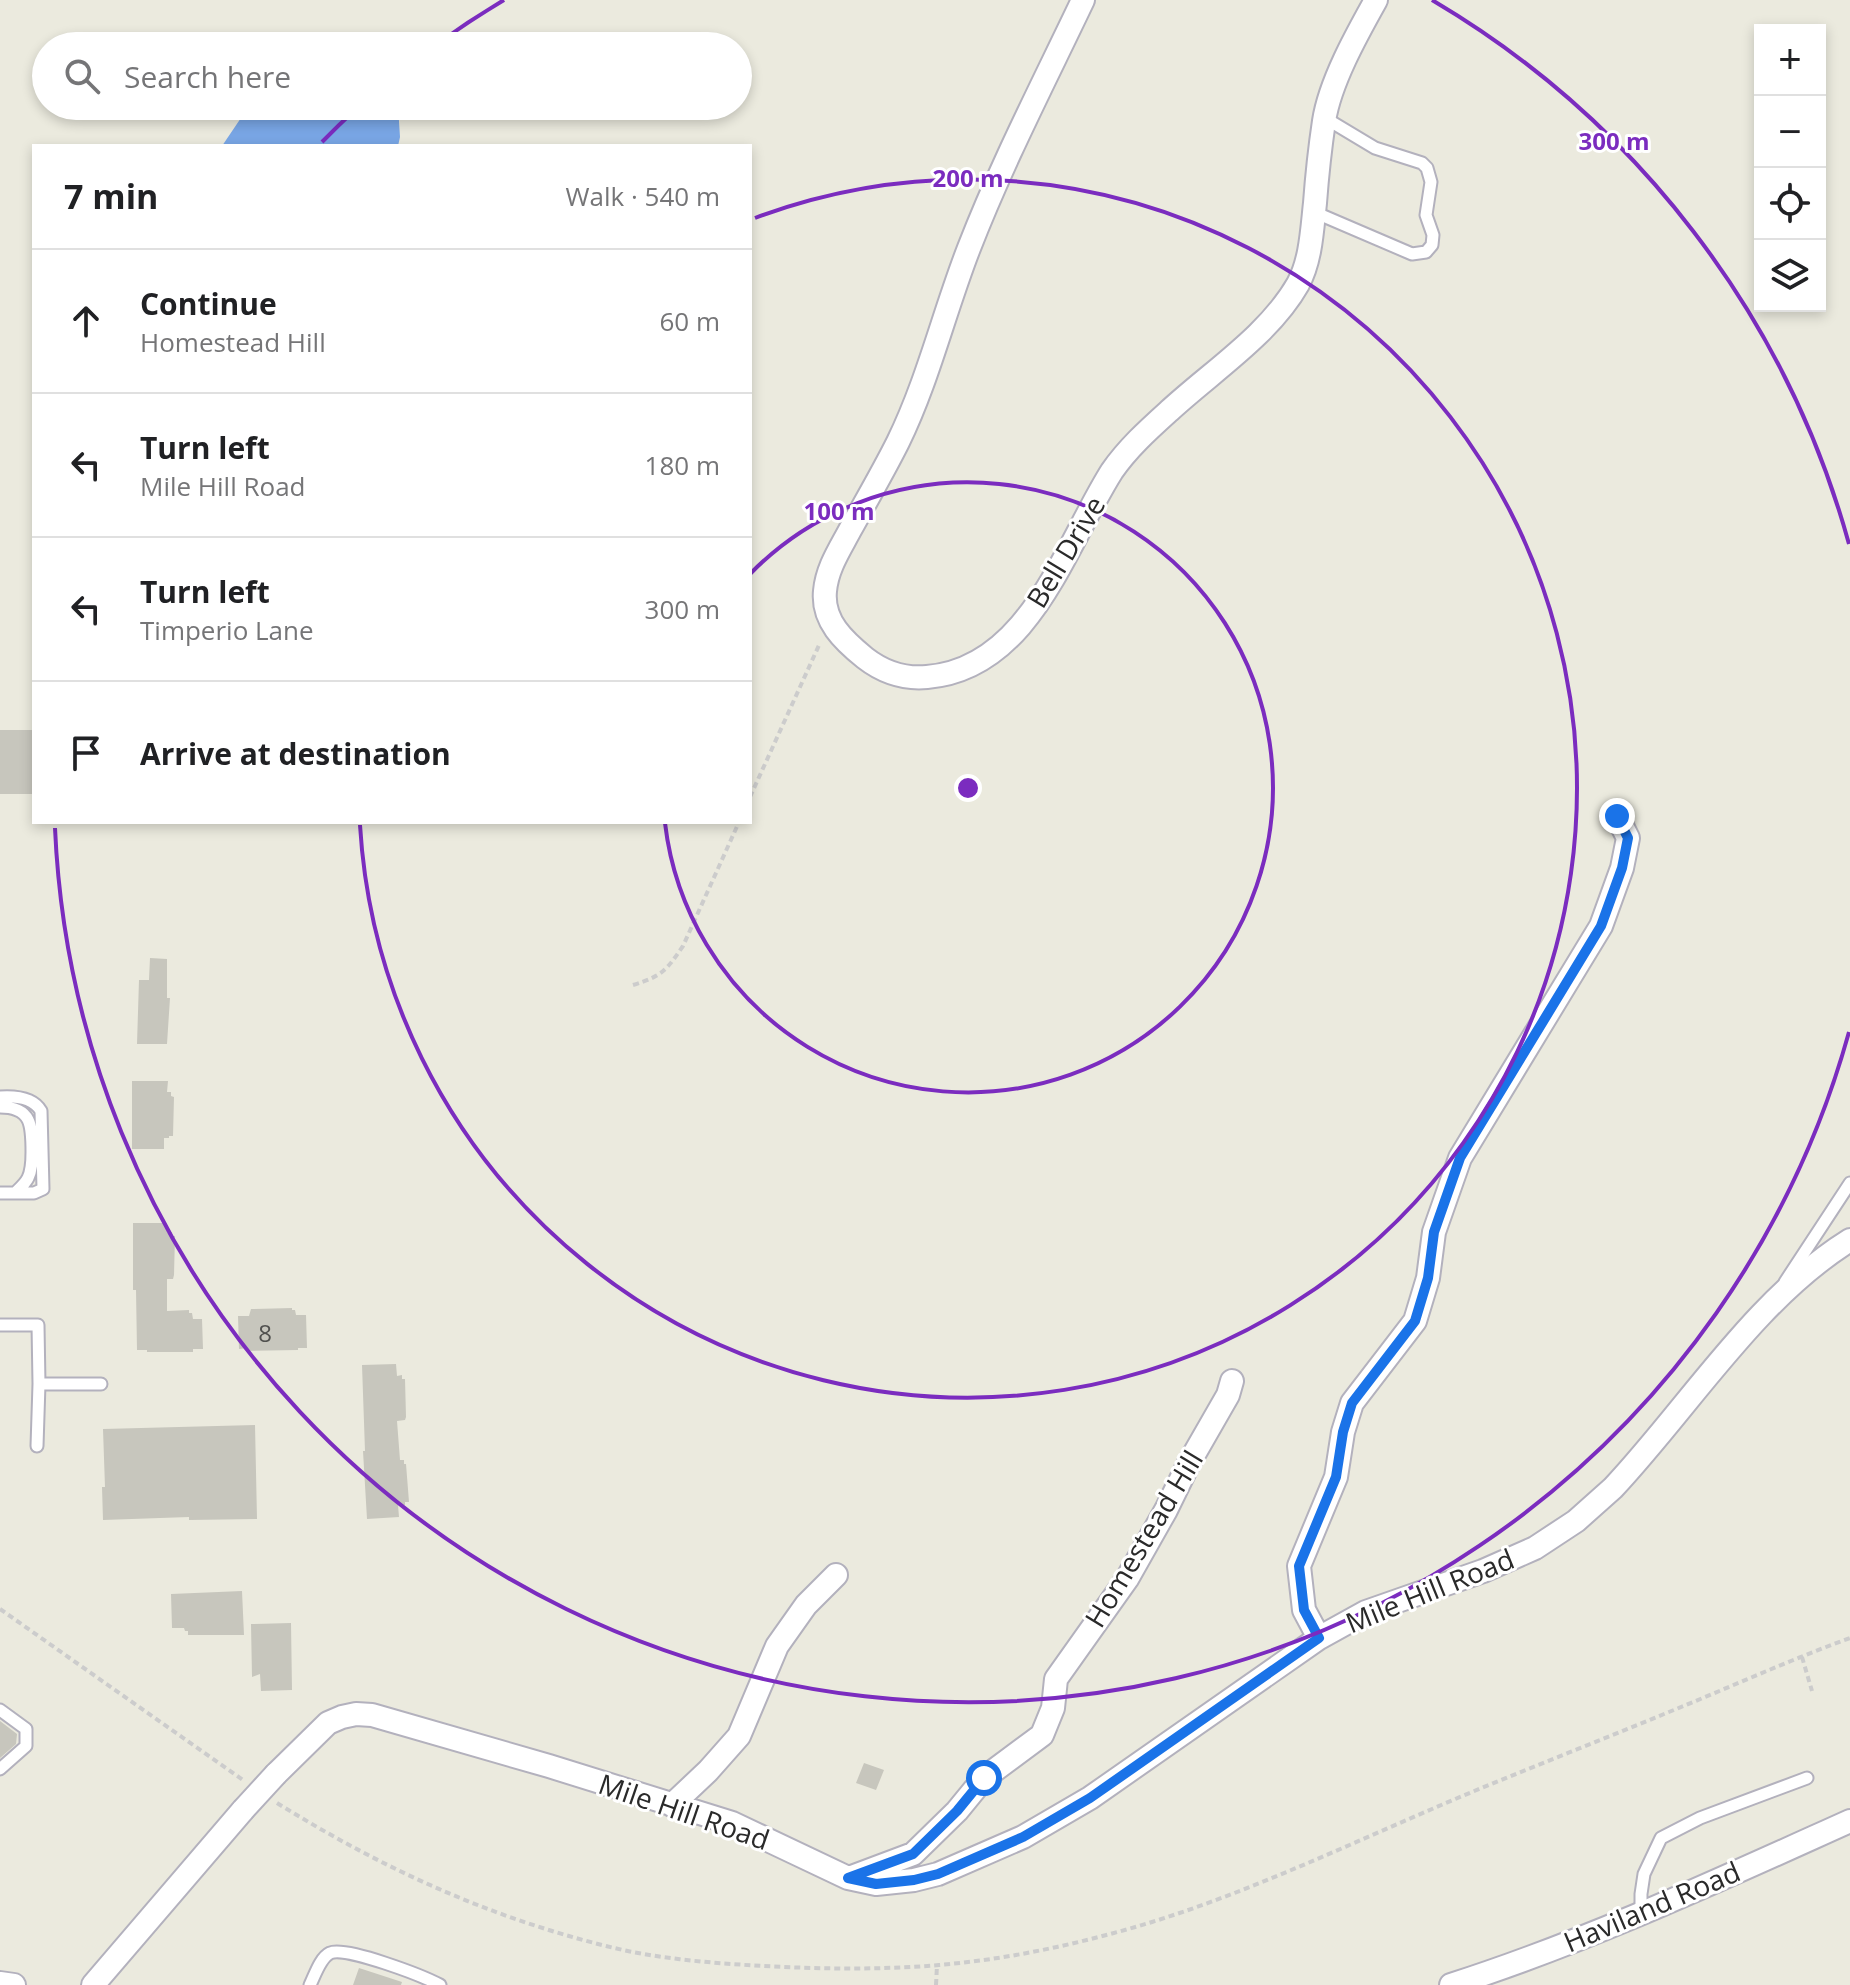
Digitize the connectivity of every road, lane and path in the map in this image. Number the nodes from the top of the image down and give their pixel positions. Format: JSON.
{"nodes":[{"id":1,"x":1083,"y":0,"type":"edge"},
{"id":2,"x":1376,"y":0,"type":"edge"},
{"id":3,"x":1324,"y":117,"type":"junction"},
{"id":4,"x":1314,"y":212,"type":"junction"},
{"id":5,"x":830,"y":620,"type":"junction"},
{"id":6,"x":752,"y":793,"type":"edge"},
{"id":7,"x":1617,"y":816,"type":"dead end"},
{"id":8,"x":738,"y":824,"type":"edge"},
{"id":9,"x":633,"y":985,"type":"dead end"},
{"id":10,"x":0,"y":1097,"type":"edge"},
{"id":11,"x":0,"y":1107,"type":"edge"},
{"id":12,"x":1850,"y":1183,"type":"edge"},
{"id":13,"x":0,"y":1193,"type":"edge"},
{"id":14,"x":15,"y":1193,"type":"junction"},
{"id":15,"x":1850,"y":1240,"type":"edge"},
{"id":16,"x":1765,"y":1312,"type":"junction"},
{"id":17,"x":0,"y":1325,"type":"edge"},
{"id":18,"x":1232,"y":1381,"type":"dead end"},
{"id":19,"x":39,"y":1384,"type":"junction"},
{"id":20,"x":101,"y":1384,"type":"dead end"},
{"id":21,"x":37,"y":1446,"type":"dead end"},
{"id":22,"x":836,"y":1575,"type":"dead end"},
{"id":23,"x":1319,"y":1638,"type":"junction"},
{"id":24,"x":1802,"y":1657,"type":"dead end"},
{"id":25,"x":1812,"y":1691,"type":"dead end"},
{"id":26,"x":0,"y":1710,"type":"edge"},
{"id":27,"x":0,"y":1769,"type":"edge"},
{"id":28,"x":1807,"y":1778,"type":"dead end"},
{"id":29,"x":672,"y":1805,"type":"junction"},
{"id":30,"x":1850,"y":1821,"type":"edge"},
{"id":31,"x":848,"y":1878,"type":"junction"},
{"id":32,"x":1641,"y":1914,"type":"junction"},
{"id":33,"x":937,"y":1965,"type":"dead end"},
{"id":34,"x":0,"y":1983,"type":"edge"},
{"id":35,"x":14,"y":1985,"type":"edge"},
{"id":36,"x":93,"y":1985,"type":"edge"},
{"id":37,"x":310,"y":1985,"type":"edge"},
{"id":38,"x":440,"y":1985,"type":"edge"},
{"id":39,"x":936,"y":1985,"type":"edge"},
{"id":40,"x":1451,"y":1985,"type":"edge"}],
"edges":[{"from":1,"to":5,"type":"street"},
{"from":2,"to":3,"type":"street","name":"Bell Drive"},
{"from":3,"to":4,"type":"street","name":"Bell Drive"},
{"from":3,"to":4,"type":"lane"},
{"from":4,"to":5,"type":"street","name":"Bell Drive"},
{"from":5,"to":6,"type":"path"},
{"from":7,"to":23,"type":"street"},
{"from":8,"to":9,"type":"path"},
{"from":10,"to":14,"type":"lane"},
{"from":11,"to":14,"type":"lane"},
{"from":12,"to":16,"type":"lane"},
{"from":13,"to":14,"type":"lane"},
{"from":15,"to":16,"type":"street","name":"Mile Hill Road"},
{"from":16,"to":23,"type":"street","name":"Mile Hill Road"},
{"from":17,"to":19,"type":"lane"},
{"from":18,"to":31,"type":"street","name":"Homestead Hill"},
{"from":19,"to":20,"type":"lane"},
{"from":19,"to":21,"type":"lane"},
{"from":22,"to":29,"type":"street"},
{"from":23,"to":31,"type":"street","name":"Mile Hill Road"},
{"from":24,"to":25,"type":"path"},
{"from":26,"to":27,"type":"lane"},
{"from":28,"to":32,"type":"lane"},
{"from":29,"to":31,"type":"street","name":"Mile Hill Road"},
{"from":29,"to":36,"type":"street","name":"Mile Hill Road","bridge":true},
{"from":30,"to":32,"type":"street","name":"Haviland Road"},
{"from":32,"to":40,"type":"street","name":"Haviland Road"},
{"from":33,"to":39,"type":"path"},
{"from":34,"to":35,"type":"street"},
{"from":37,"to":38,"type":"lane"}]}
